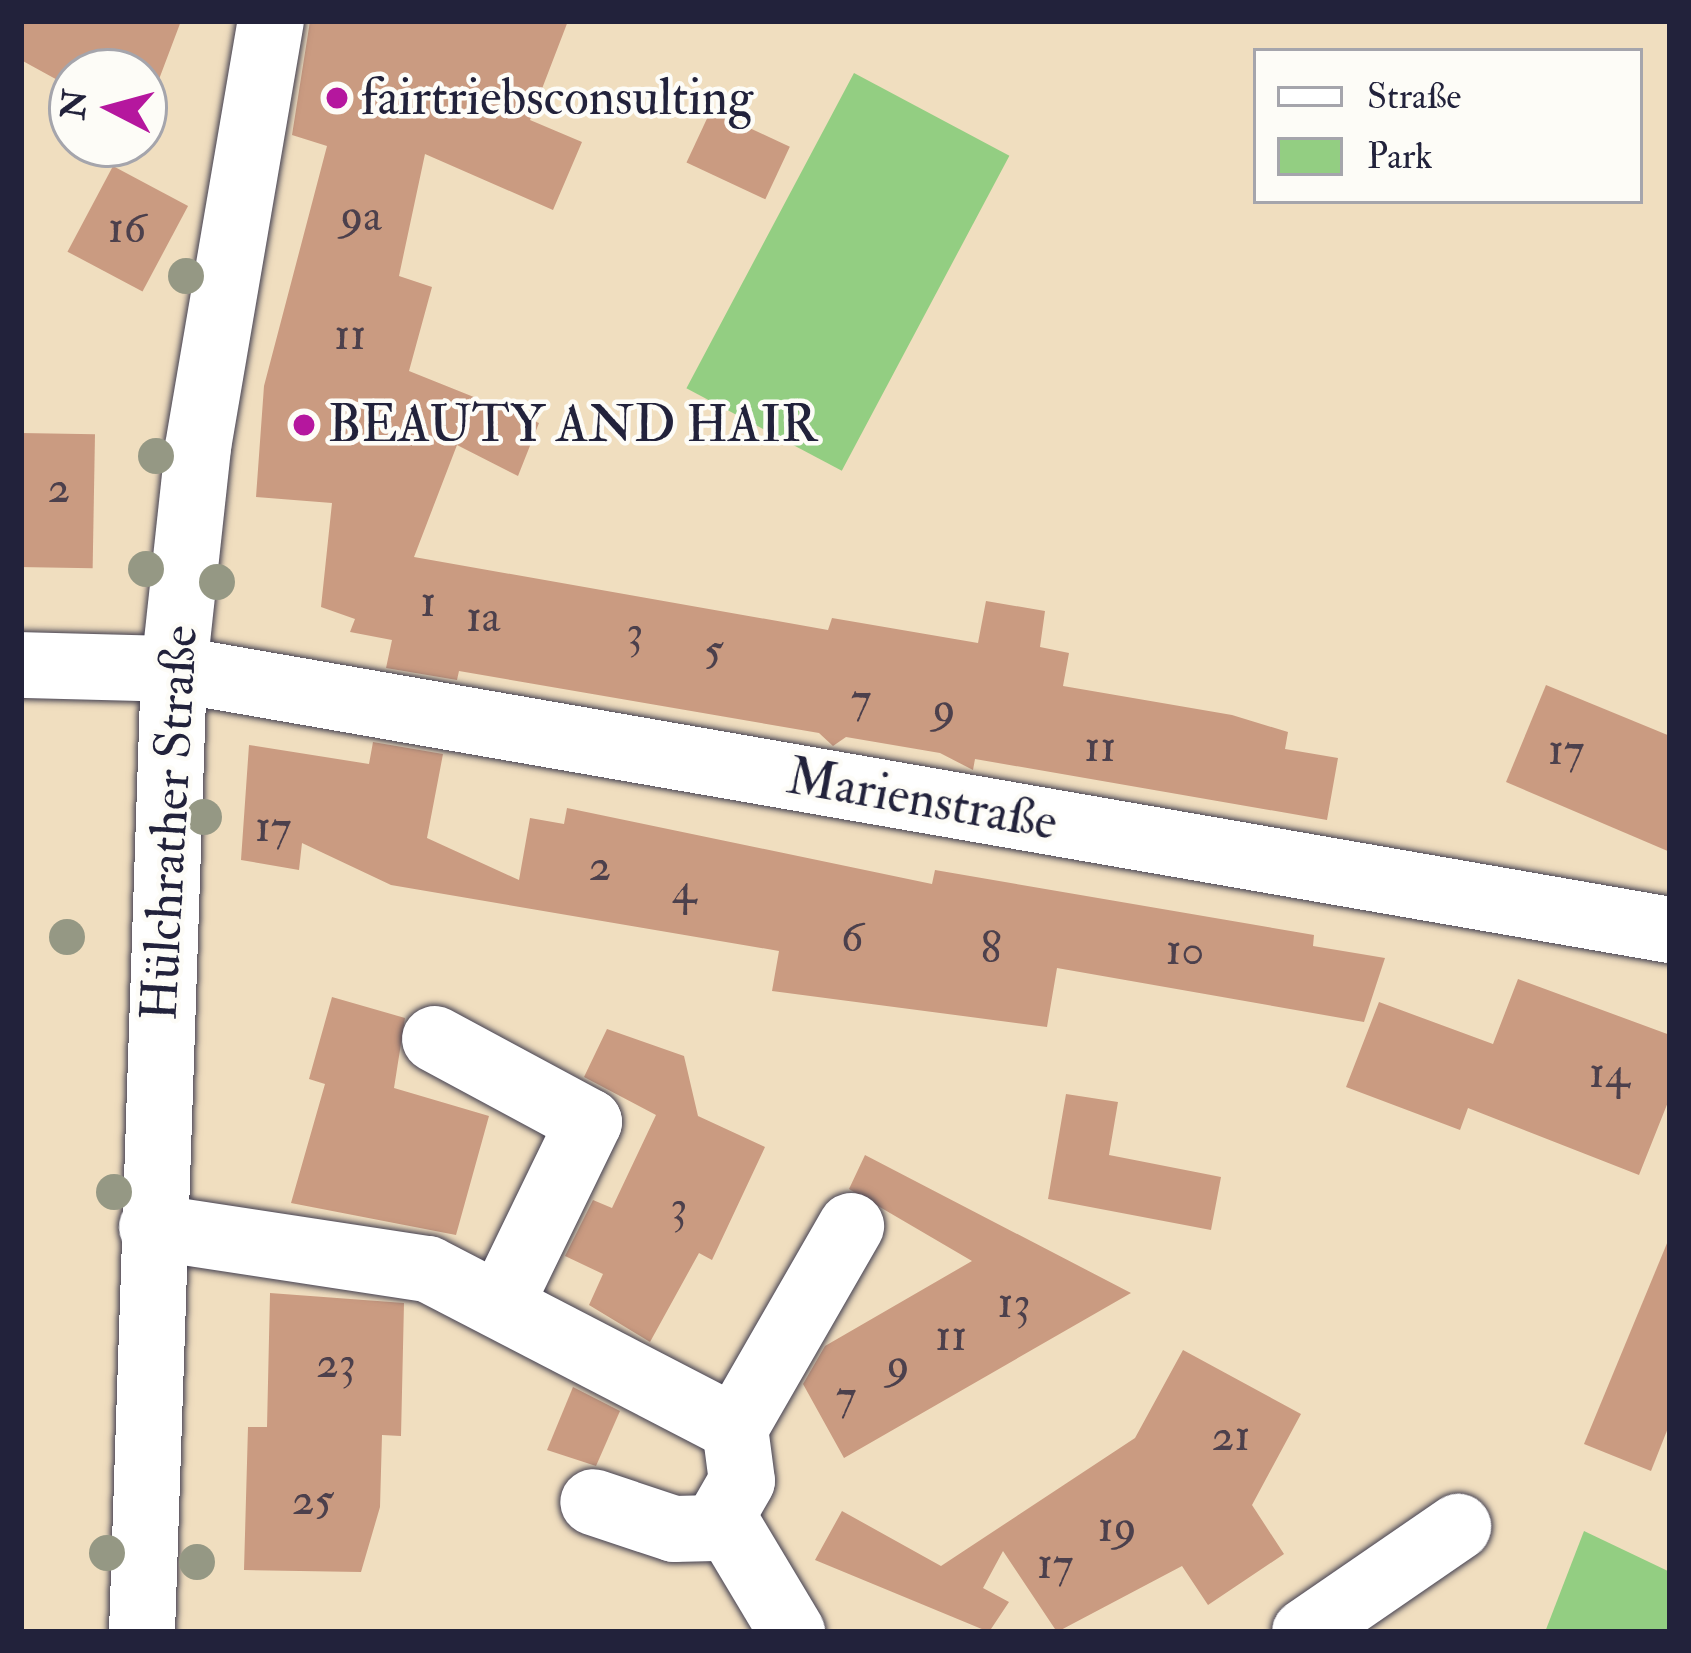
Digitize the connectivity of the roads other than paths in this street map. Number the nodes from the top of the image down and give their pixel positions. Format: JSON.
{"nodes":[{"id":1,"x":271,"y":21,"type":"edge"},
{"id":2,"x":21,"y":665,"type":"edge"},
{"id":3,"x":175,"y":669,"type":"junction"},
{"id":4,"x":1670,"y":930,"type":"edge"},
{"id":5,"x":435,"y":1040,"type":"dead end"},
{"id":6,"x":851,"y":1226,"type":"dead end"},
{"id":7,"x":152,"y":1227,"type":"junction"},
{"id":8,"x":500,"y":1305,"type":"junction"},
{"id":9,"x":735,"y":1428,"type":"junction"},
{"id":10,"x":592,"y":1502,"type":"dead end"},
{"id":11,"x":725,"y":1520,"type":"junction"},
{"id":12,"x":1458,"y":1527,"type":"dead end"},
{"id":13,"x":142,"y":1632,"type":"edge"},
{"id":14,"x":792,"y":1632,"type":"edge"},
{"id":15,"x":1304,"y":1632,"type":"edge"}],
"edges":[{"from":1,"to":3,"type":"street","name":"Hülchrather Straße"},
{"from":2,"to":3,"type":"street","name":"Marienstraße"},
{"from":3,"to":4,"type":"street","name":"Marienstraße"},
{"from":3,"to":7,"type":"street","name":"Hülchrather Straße"},
{"from":5,"to":8,"type":"street"},
{"from":6,"to":9,"type":"street"},
{"from":7,"to":8,"type":"street"},
{"from":7,"to":13,"type":"street","name":"Hülchrather Straße"},
{"from":8,"to":9,"type":"street"},
{"from":9,"to":11,"type":"street"},
{"from":10,"to":11,"type":"street"},
{"from":11,"to":14,"type":"street"},
{"from":12,"to":15,"type":"street"}]}
